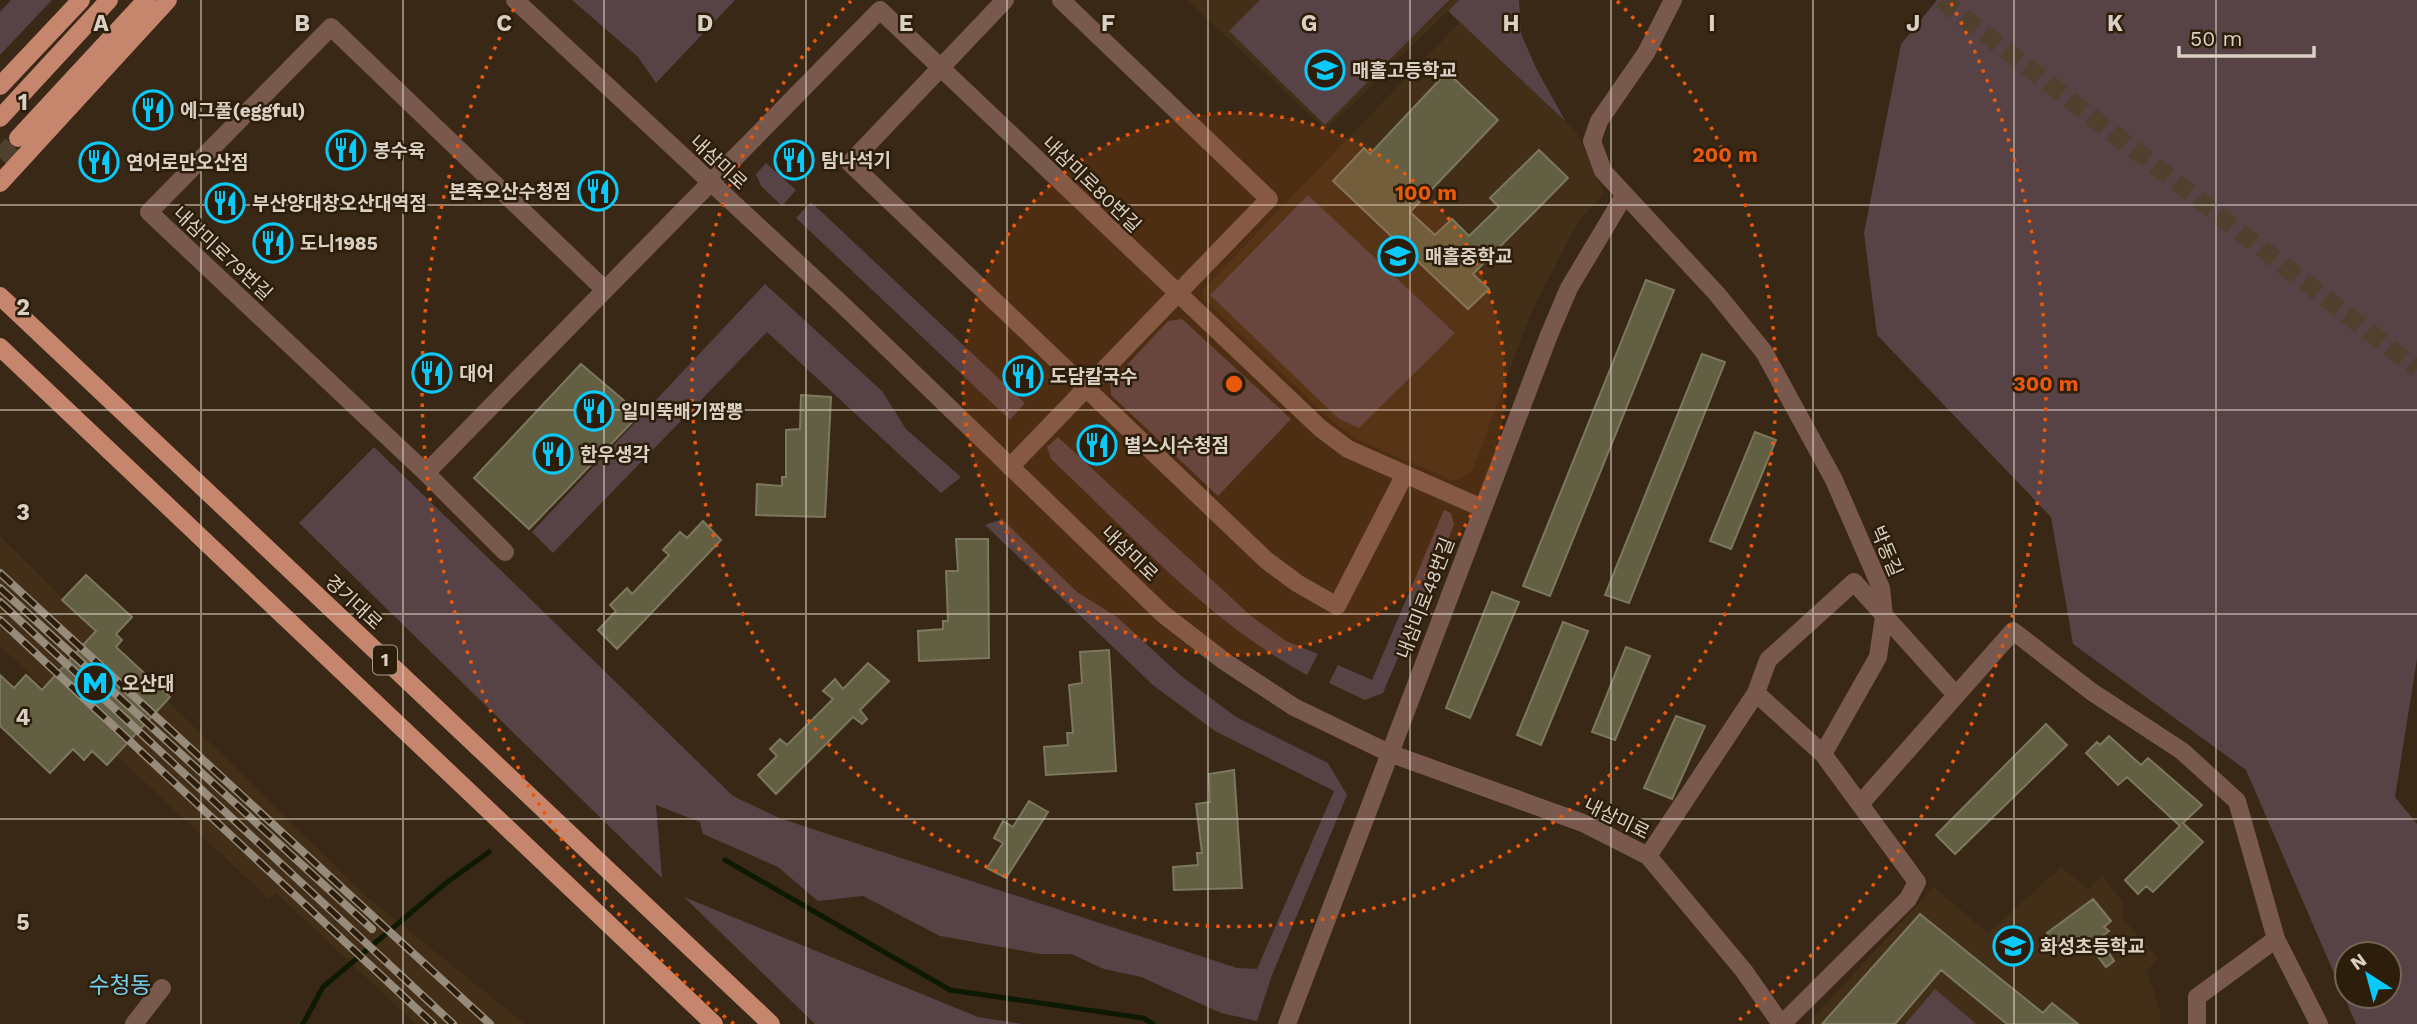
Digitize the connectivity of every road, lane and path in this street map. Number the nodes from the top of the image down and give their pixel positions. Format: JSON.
{"nodes":[{"id":1,"x":81,"y":0,"type":"edge"},
{"id":2,"x":109,"y":0,"type":"edge"},
{"id":3,"x":146,"y":0,"type":"edge"},
{"id":4,"x":169,"y":0,"type":"edge"},
{"id":5,"x":515,"y":0,"type":"edge"},
{"id":6,"x":1005,"y":0,"type":"edge"},
{"id":7,"x":1061,"y":0,"type":"edge"},
{"id":8,"x":1673,"y":0,"type":"edge"},
{"id":9,"x":885,"y":5,"type":"edge"},
{"id":10,"x":941,"y":67,"type":"junction"},
{"id":11,"x":0,"y":86,"type":"edge"},
{"id":12,"x":0,"y":118,"type":"edge"},
{"id":13,"x":18,"y":138,"type":"tunnel mouth"},
{"id":14,"x":709,"y":182,"type":"junction"},
{"id":15,"x":0,"y":183,"type":"edge"},
{"id":16,"x":1624,"y":196,"type":"junction"},
{"id":17,"x":606,"y":290,"type":"junction"},
{"id":18,"x":0,"y":296,"type":"edge"},
{"id":19,"x":1178,"y":296,"type":"junction"},
{"id":20,"x":0,"y":347,"type":"edge"},
{"id":21,"x":1086,"y":388,"type":"junction"},
{"id":22,"x":1010,"y":467,"type":"junction"},
{"id":23,"x":426,"y":473,"type":"junction"},
{"id":24,"x":1404,"y":476,"type":"junction"},
{"id":25,"x":1482,"y":508,"type":"junction"},
{"id":26,"x":506,"y":552,"type":"dead end"},
{"id":27,"x":1884,"y":616,"type":"junction"},
{"id":28,"x":1756,"y":693,"type":"junction"},
{"id":29,"x":1956,"y":695,"type":"junction"},
{"id":30,"x":1389,"y":753,"type":"junction"},
{"id":31,"x":1823,"y":754,"type":"junction"},
{"id":32,"x":1861,"y":803,"type":"junction"},
{"id":33,"x":1648,"y":856,"type":"junction"},
{"id":34,"x":2276,"y":939,"type":"junction"},
{"id":35,"x":162,"y":988,"type":"dead end"},
{"id":36,"x":134,"y":1024,"type":"edge"},
{"id":37,"x":714,"y":1024,"type":"edge"},
{"id":38,"x":771,"y":1024,"type":"edge"},
{"id":39,"x":1287,"y":1024,"type":"edge"},
{"id":40,"x":1782,"y":1024,"type":"edge"},
{"id":41,"x":2197,"y":1024,"type":"edge"},
{"id":42,"x":2319,"y":1024,"type":"edge"}],
"edges":[{"from":1,"to":11,"type":"main road"},
{"from":2,"to":12,"type":"main road"},
{"from":3,"to":13,"type":"main road"},
{"from":4,"to":15,"type":"main road"},
{"from":5,"to":14,"type":"street","name":"내삼미로"},
{"from":6,"to":10,"type":"street"},
{"from":7,"to":19,"type":"street"},
{"from":8,"to":16,"type":"street","name":"박동길"},
{"from":9,"to":10,"type":"street","name":"내삼미로80번길"},
{"from":9,"to":14,"type":"street","name":"내삼미로80번길"},
{"from":10,"to":19,"type":"street","name":"내삼미로80번길"},
{"from":10,"to":21,"type":"street"},
{"from":14,"to":17,"type":"street"},
{"from":14,"to":22,"type":"street","name":"내삼미로"},
{"from":16,"to":25,"type":"street","name":"내삼미로48번길"},
{"from":16,"to":27,"type":"street","name":"박동길"},
{"from":17,"to":23,"type":"street"},
{"from":17,"to":23,"type":"street","name":"내삼미로79번길"},
{"from":18,"to":38,"type":"main road","name":"경기대로","number":"1"},
{"from":19,"to":21,"type":"street"},
{"from":19,"to":24,"type":"street","name":"내삼미로80번길"},
{"from":20,"to":37,"type":"main road","number":"1"},
{"from":21,"to":22,"type":"street"},
{"from":21,"to":24,"type":"street"},
{"from":22,"to":30,"type":"street","name":"내삼미로"},
{"from":23,"to":26,"type":"street"},
{"from":24,"to":25,"type":"street","name":"내삼미로80번길"},
{"from":25,"to":30,"type":"street","name":"내삼미로48번길"},
{"from":27,"to":28,"type":"street"},
{"from":27,"to":29,"type":"street"},
{"from":27,"to":31,"type":"street","name":"박동길"},
{"from":28,"to":31,"type":"street"},
{"from":28,"to":33,"type":"street"},
{"from":29,"to":32,"type":"street"},
{"from":29,"to":34,"type":"street"},
{"from":30,"to":33,"type":"street","name":"내삼미로"},
{"from":30,"to":39,"type":"street","name":"내삼미로48번길"},
{"from":31,"to":32,"type":"street"},
{"from":32,"to":40,"type":"street"},
{"from":33,"to":40,"type":"street","name":"내삼미로"},
{"from":34,"to":41,"type":"street"},
{"from":34,"to":42,"type":"street"},
{"from":35,"to":36,"type":"street"}]}
